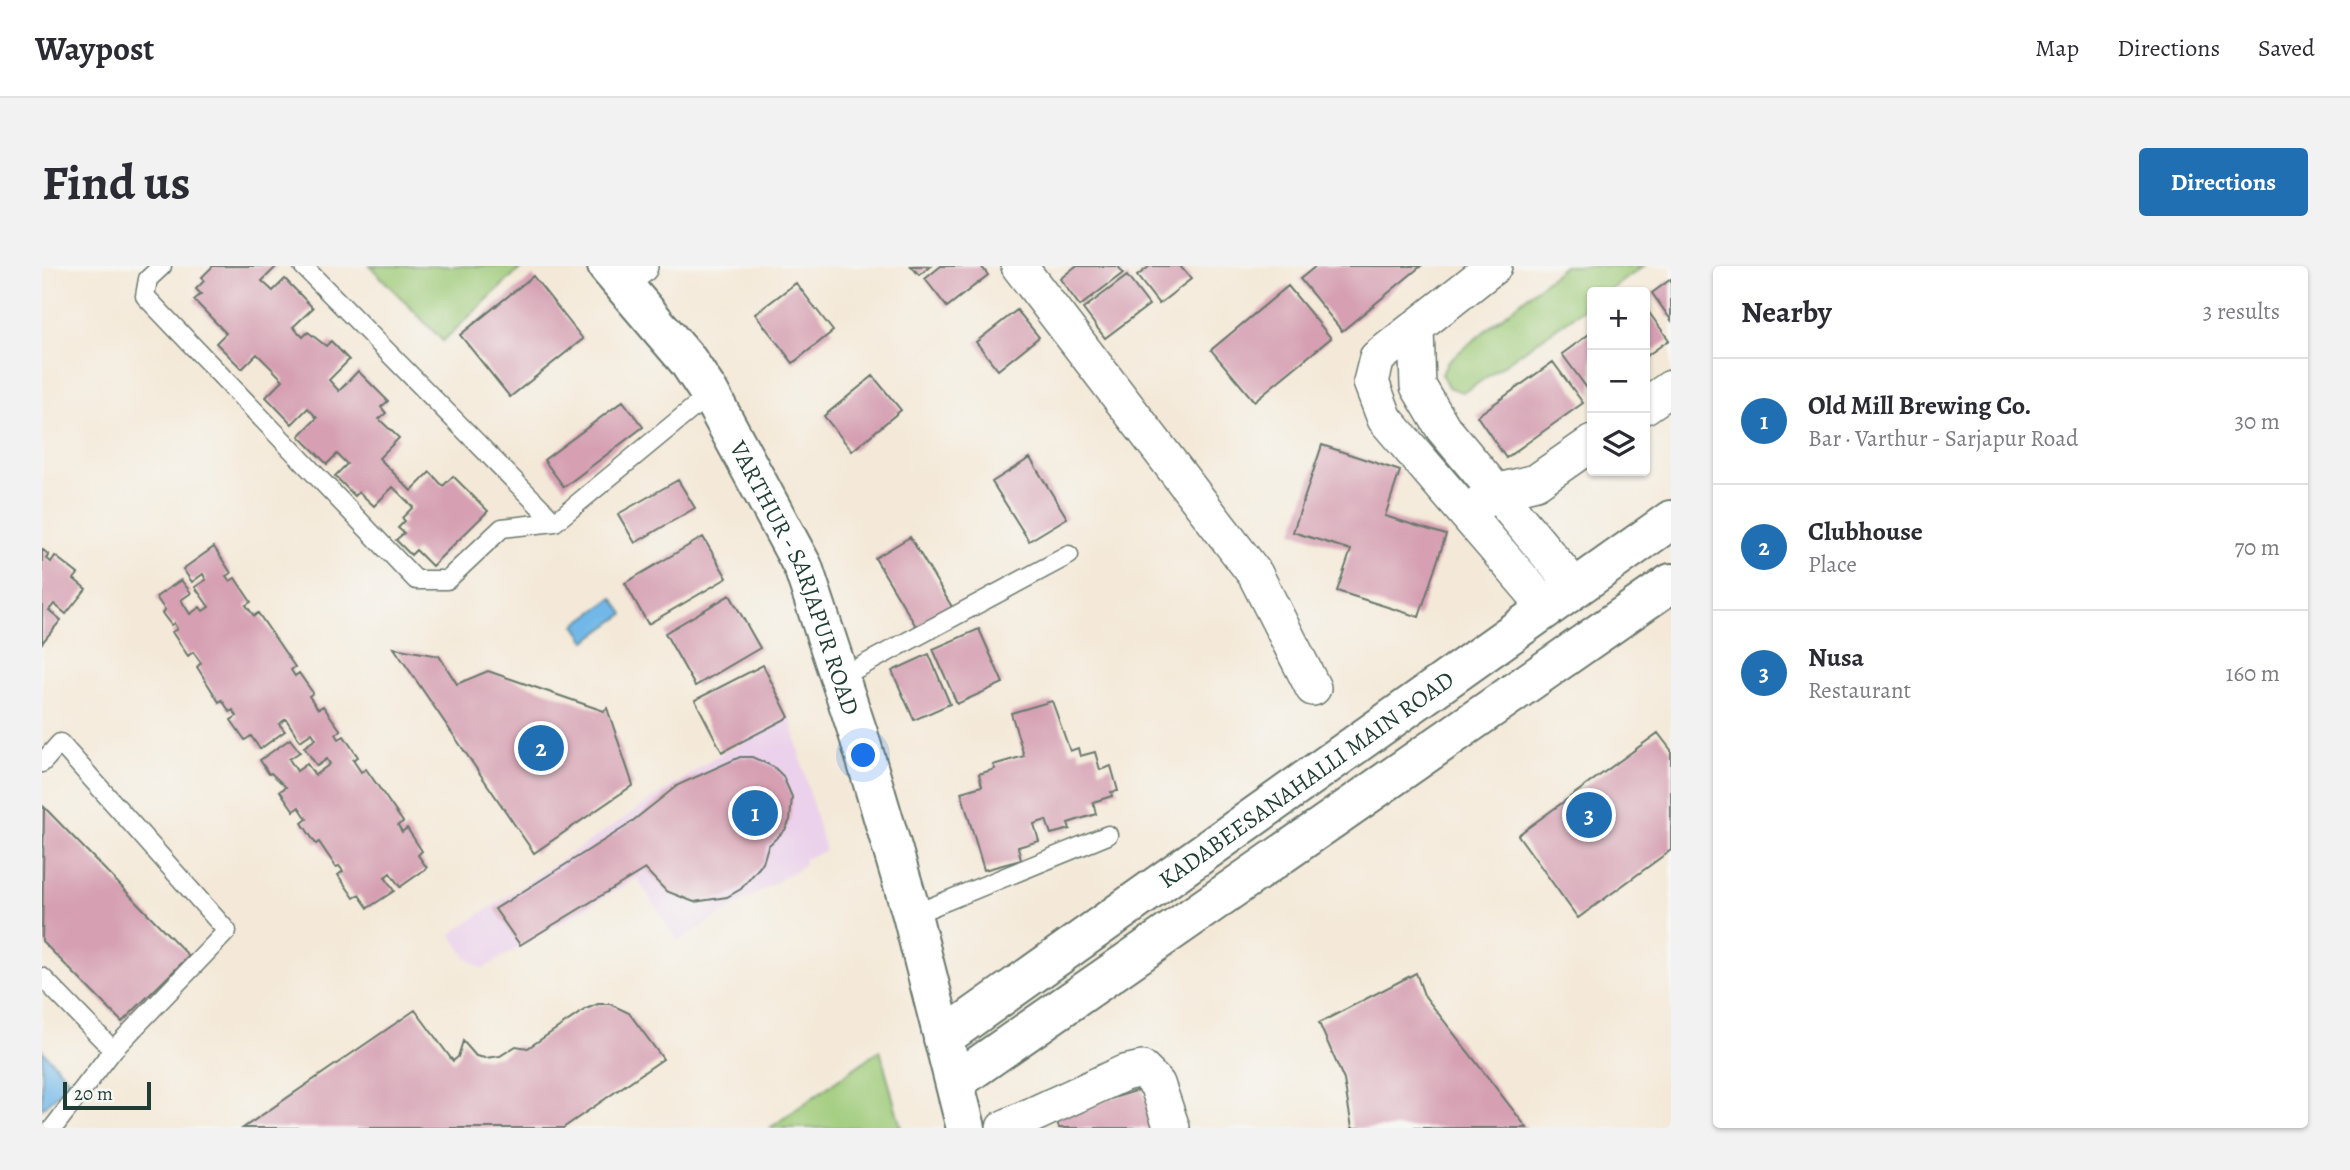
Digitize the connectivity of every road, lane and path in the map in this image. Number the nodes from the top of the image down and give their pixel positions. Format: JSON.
{"nodes":[{"id":1,"x":162,"y":266,"type":"edge"},
{"id":2,"x":303,"y":266,"type":"edge"},
{"id":3,"x":1019,"y":266,"type":"edge"},
{"id":4,"x":1494,"y":266,"type":"edge"},
{"id":5,"x":623,"y":271,"type":"edge"},
{"id":6,"x":1416,"y":330,"type":"junction"},
{"id":7,"x":1671,"y":388,"type":"edge"},
{"id":8,"x":710,"y":394,"type":"junction"},
{"id":9,"x":1650,"y":403,"type":"edge"},
{"id":10,"x":1587,"y":446,"type":"edge"},
{"id":11,"x":1495,"y":492,"type":"junction"},
{"id":12,"x":1466,"y":514,"type":"junction"},
{"id":13,"x":1671,"y":520,"type":"edge"},
{"id":14,"x":555,"y":522,"type":"junction"},
{"id":15,"x":1069,"y":555,"type":"dead end"},
{"id":16,"x":1671,"y":583,"type":"edge"},
{"id":17,"x":1561,"y":597,"type":"junction"},
{"id":18,"x":839,"y":678,"type":"junction"},
{"id":19,"x":1313,"y":688,"type":"dead end"},
{"id":20,"x":42,"y":763,"type":"edge"},
{"id":21,"x":1108,"y":835,"type":"dead end"},
{"id":22,"x":912,"y":915,"type":"junction"},
{"id":23,"x":42,"y":977,"type":"edge"},
{"id":24,"x":943,"y":1038,"type":"junction"},
{"id":25,"x":113,"y":1050,"type":"junction"},
{"id":26,"x":955,"y":1082,"type":"junction"},
{"id":27,"x":53,"y":1128,"type":"edge"},
{"id":28,"x":966,"y":1128,"type":"edge"},
{"id":29,"x":1004,"y":1128,"type":"edge"},
{"id":30,"x":1172,"y":1128,"type":"edge"}],
"edges":[{"from":1,"to":14,"type":"lane"},
{"from":2,"to":14,"type":"lane"},
{"from":3,"to":19,"type":"street"},
{"from":4,"to":6,"type":"street"},
{"from":5,"to":8,"type":"main road","name":"VARTHUR - SARJAPUR ROAD"},
{"from":6,"to":11,"type":"street"},
{"from":6,"to":12,"type":"street"},
{"from":7,"to":9,"type":"street"},
{"from":8,"to":14,"type":"lane"},
{"from":8,"to":18,"type":"main road","name":"VARTHUR - SARJAPUR ROAD"},
{"from":10,"to":11,"type":"street"},
{"from":11,"to":12,"type":"street"},
{"from":11,"to":17,"type":"street"},
{"from":12,"to":17,"type":"street"},
{"from":13,"to":17,"type":"main road","name":"KADABEESANAHALLI MAIN ROAD"},
{"from":15,"to":18,"type":"lane"},
{"from":16,"to":26,"type":"main road","name":"KADABEESANAHALLI MAIN ROAD"},
{"from":17,"to":24,"type":"main road","name":"KADABEESANAHALLI MAIN ROAD"},
{"from":18,"to":22,"type":"main road","name":"VARTHUR - SARJAPUR ROAD"},
{"from":20,"to":25,"type":"lane"},
{"from":21,"to":22,"type":"lane"},
{"from":22,"to":24,"type":"main road","name":"VARTHUR - SARJAPUR ROAD"},
{"from":23,"to":25,"type":"lane"},
{"from":24,"to":26,"type":"main road","name":"VARTHUR - SARJAPUR ROAD"},
{"from":25,"to":27,"type":"lane"},
{"from":26,"to":28,"type":"main road","name":"VARTHUR - SARJAPUR ROAD"},
{"from":29,"to":30,"type":"street"}]}
